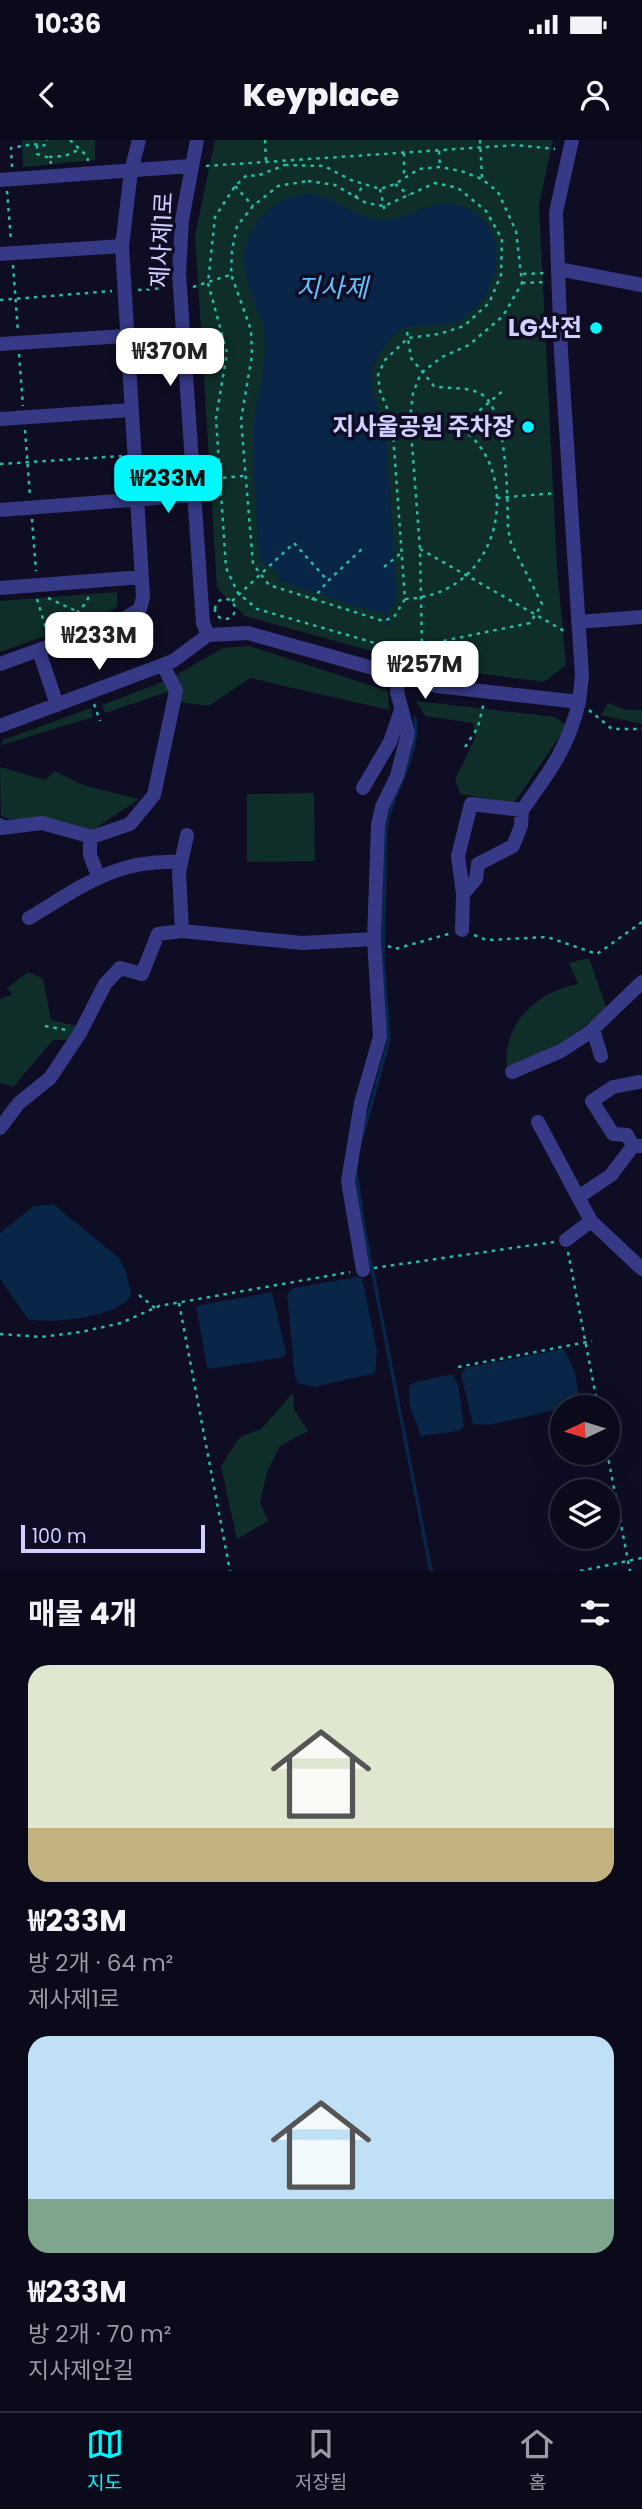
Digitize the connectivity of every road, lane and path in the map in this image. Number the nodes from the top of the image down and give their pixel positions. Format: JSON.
{"nodes":[{"id":1,"x":47,"y":140,"type":"edge"},
{"id":2,"x":70,"y":140,"type":"edge"},
{"id":3,"x":139,"y":140,"type":"edge"},
{"id":4,"x":197,"y":140,"type":"edge"},
{"id":5,"x":265,"y":140,"type":"edge"},
{"id":6,"x":480,"y":140,"type":"edge"},
{"id":7,"x":572,"y":140,"type":"edge"},
{"id":8,"x":35,"y":143,"type":"edge"},
{"id":9,"x":80,"y":149,"type":"junction"},
{"id":10,"x":481,"y":149,"type":"junction"},
{"id":11,"x":555,"y":149,"type":"dead end"},
{"id":12,"x":439,"y":150,"type":"junction"},
{"id":13,"x":404,"y":153,"type":"junction"},
{"id":14,"x":49,"y":157,"type":"junction"},
{"id":15,"x":266,"y":162,"type":"junction"},
{"id":16,"x":88,"y":164,"type":"dead end"},
{"id":17,"x":246,"y":165,"type":"junction"},
{"id":18,"x":190,"y":166,"type":"junction"},
{"id":19,"x":206,"y":166,"type":"dead end"},
{"id":20,"x":51,"y":167,"type":"dead end"},
{"id":21,"x":440,"y":167,"type":"junction"},
{"id":22,"x":131,"y":171,"type":"junction"},
{"id":23,"x":247,"y":175,"type":"junction"},
{"id":24,"x":404,"y":178,"type":"junction"},
{"id":25,"x":482,"y":178,"type":"junction"},
{"id":26,"x":6,"y":179,"type":"edge"},
{"id":27,"x":363,"y":184,"type":"junction"},
{"id":28,"x":395,"y":184,"type":"junction"},
{"id":29,"x":235,"y":186,"type":"junction"},
{"id":30,"x":380,"y":189,"type":"junction"},
{"id":31,"x":409,"y":196,"type":"junction"},
{"id":32,"x":355,"y":198,"type":"junction"},
{"id":33,"x":253,"y":206,"type":"junction"},
{"id":34,"x":384,"y":206,"type":"junction"},
{"id":35,"x":385,"y":212,"type":"dead end"},
{"id":36,"x":122,"y":246,"type":"junction"},
{"id":37,"x":8,"y":254,"type":"edge"},
{"id":38,"x":552,"y":271,"type":"junction"},
{"id":39,"x":231,"y":274,"type":"junction"},
{"id":40,"x":523,"y":274,"type":"junction"},
{"id":41,"x":547,"y":282,"type":"dead end"},
{"id":42,"x":208,"y":283,"type":"junction"},
{"id":43,"x":523,"y":283,"type":"junction"},
{"id":44,"x":642,"y":285,"type":"edge"},
{"id":45,"x":194,"y":286,"type":"dead end"},
{"id":46,"x":167,"y":288,"type":"dead end"},
{"id":47,"x":131,"y":290,"type":"dead end"},
{"id":48,"x":117,"y":291,"type":"dead end"},
{"id":49,"x":15,"y":299,"type":"junction"},
{"id":50,"x":0,"y":300,"type":"edge"},
{"id":51,"x":407,"y":332,"type":"dead end"},
{"id":52,"x":18,"y":335,"type":"dead end"},
{"id":53,"x":125,"y":336,"type":"junction"},
{"id":54,"x":408,"y":338,"type":"junction"},
{"id":55,"x":0,"y":344,"type":"edge"},
{"id":56,"x":19,"y":351,"type":"dead end"},
{"id":57,"x":421,"y":373,"type":"junction"},
{"id":58,"x":505,"y":389,"type":"dead end"},
{"id":59,"x":489,"y":402,"type":"junction"},
{"id":60,"x":24,"y":410,"type":"dead end"},
{"id":61,"x":131,"y":410,"type":"junction"},
{"id":62,"x":410,"y":418,"type":"junction"},
{"id":63,"x":0,"y":419,"type":"edge"},
{"id":64,"x":25,"y":426,"type":"dead end"},
{"id":65,"x":460,"y":427,"type":"junction"},
{"id":66,"x":126,"y":455,"type":"dead end"},
{"id":67,"x":28,"y":462,"type":"junction"},
{"id":68,"x":0,"y":464,"type":"edge"},
{"id":69,"x":244,"y":476,"type":"junction"},
{"id":70,"x":221,"y":478,"type":"junction"},
{"id":71,"x":204,"y":479,"type":"dead end"},
{"id":72,"x":557,"y":493,"type":"dead end"},
{"id":73,"x":195,"y":495,"type":"junction"},
{"id":74,"x":507,"y":497,"type":"junction"},
{"id":75,"x":497,"y":498,"type":"junction"},
{"id":76,"x":30,"y":499,"type":"dead end"},
{"id":77,"x":138,"y":500,"type":"junction"},
{"id":78,"x":0,"y":510,"type":"edge"},
{"id":79,"x":31,"y":515,"type":"dead end"},
{"id":80,"x":365,"y":546,"type":"dead end"},
{"id":81,"x":420,"y":549,"type":"junction"},
{"id":82,"x":399,"y":553,"type":"junction"},
{"id":83,"x":384,"y":567,"type":"dead end"},
{"id":84,"x":468,"y":574,"type":"junction"},
{"id":85,"x":260,"y":575,"type":"junction"},
{"id":86,"x":142,"y":577,"type":"junction"},
{"id":87,"x":37,"y":578,"type":"dead end"},
{"id":88,"x":328,"y":581,"type":"junction"},
{"id":89,"x":0,"y":588,"type":"edge"},
{"id":90,"x":91,"y":589,"type":"dead end"},
{"id":91,"x":238,"y":593,"type":"junction"},
{"id":92,"x":422,"y":598,"type":"junction"},
{"id":93,"x":405,"y":599,"type":"junction"},
{"id":94,"x":312,"y":600,"type":"junction"},
{"id":95,"x":232,"y":601,"type":"junction"},
{"id":96,"x":76,"y":611,"type":"junction"},
{"id":97,"x":536,"y":614,"type":"junction"},
{"id":98,"x":642,"y":617,"type":"edge"},
{"id":99,"x":573,"y":627,"type":"junction"},
{"id":100,"x":46,"y":630,"type":"junction"},
{"id":101,"x":208,"y":635,"type":"junction"},
{"id":102,"x":50,"y":639,"type":"dead end"},
{"id":103,"x":422,"y":649,"type":"junction"},
{"id":104,"x":40,"y":651,"type":"junction"},
{"id":105,"x":0,"y":664,"type":"edge"},
{"id":106,"x":163,"y":665,"type":"junction"},
{"id":107,"x":419,"y":668,"type":"dead end"},
{"id":108,"x":399,"y":677,"type":"junction"},
{"id":109,"x":486,"y":692,"type":"junction"},
{"id":110,"x":90,"y":693,"type":"junction"},
{"id":111,"x":579,"y":702,"type":"junction"},
{"id":112,"x":57,"y":705,"type":"junction"},
{"id":113,"x":401,"y":710,"type":"junction"},
{"id":114,"x":100,"y":720,"type":"dead end"},
{"id":115,"x":0,"y":726,"type":"edge"},
{"id":116,"x":642,"y":729,"type":"edge"},
{"id":117,"x":465,"y":747,"type":"dead end"},
{"id":118,"x":363,"y":788,"type":"dead end"},
{"id":119,"x":522,"y":810,"type":"junction"},
{"id":120,"x":0,"y":825,"type":"edge"},
{"id":121,"x":187,"y":835,"type":"dead end"},
{"id":122,"x":90,"y":836,"type":"junction"},
{"id":123,"x":181,"y":862,"type":"junction"},
{"id":124,"x":98,"y":876,"type":"junction"},
{"id":125,"x":463,"y":894,"type":"junction"},
{"id":126,"x":29,"y":918,"type":"dead end"},
{"id":127,"x":642,"y":922,"type":"edge"},
{"id":128,"x":462,"y":930,"type":"junction"},
{"id":129,"x":182,"y":931,"type":"junction"},
{"id":130,"x":374,"y":939,"type":"junction"},
{"id":131,"x":391,"y":947,"type":"dead end"},
{"id":132,"x":642,"y":982,"type":"edge"},
{"id":133,"x":45,"y":1026,"type":"dead end"},
{"id":134,"x":593,"y":1029,"type":"junction"},
{"id":135,"x":80,"y":1033,"type":"junction"},
{"id":136,"x":601,"y":1056,"type":"dead end"},
{"id":137,"x":512,"y":1072,"type":"dead end"},
{"id":138,"x":639,"y":1082,"type":"dead end"},
{"id":139,"x":538,"y":1122,"type":"dead end"},
{"id":140,"x":0,"y":1128,"type":"edge"},
{"id":141,"x":638,"y":1146,"type":"edge"},
{"id":142,"x":580,"y":1196,"type":"junction"},
{"id":143,"x":591,"y":1221,"type":"junction"},
{"id":144,"x":566,"y":1240,"type":"junction"},
{"id":145,"x":380,"y":1268,"type":"dead end"},
{"id":146,"x":642,"y":1269,"type":"edge"},
{"id":147,"x":363,"y":1270,"type":"joint"},
{"id":148,"x":139,"y":1294,"type":"dead end"},
{"id":149,"x":178,"y":1303,"type":"junction"},
{"id":150,"x":155,"y":1308,"type":"junction"},
{"id":151,"x":0,"y":1334,"type":"edge"},
{"id":152,"x":592,"y":1341,"type":"dead end"},
{"id":153,"x":586,"y":1342,"type":"junction"},
{"id":154,"x":458,"y":1367,"type":"dead end"},
{"id":155,"x":596,"y":1395,"type":"edge"},
{"id":156,"x":609,"y":1465,"type":"edge"},
{"id":157,"x":642,"y":1558,"type":"edge"},
{"id":158,"x":627,"y":1561,"type":"junction"},
{"id":159,"x":230,"y":1571,"type":"edge"},
{"id":160,"x":580,"y":1571,"type":"edge"},
{"id":161,"x":630,"y":1571,"type":"edge"}],
"edges":[{"from":1,"to":8,"type":"path"},
{"from":2,"to":9,"type":"path"},
{"from":3,"to":22,"type":"street"},
{"from":4,"to":18,"type":"street","name":"제사제1로"},
{"from":5,"to":15,"type":"path"},
{"from":6,"to":10,"type":"path"},
{"from":7,"to":38,"type":"street"},
{"from":8,"to":14,"type":"path"},
{"from":8,"to":26,"type":"path"},
{"from":9,"to":14,"type":"path"},
{"from":9,"to":16,"type":"path"},
{"from":10,"to":11,"type":"path"},
{"from":10,"to":12,"type":"path"},
{"from":10,"to":25,"type":"path"},
{"from":12,"to":13,"type":"path"},
{"from":12,"to":21,"type":"path"},
{"from":13,"to":15,"type":"path"},
{"from":13,"to":24,"type":"path"},
{"from":14,"to":20,"type":"path"},
{"from":15,"to":17,"type":"path"},
{"from":17,"to":19,"type":"path"},
{"from":17,"to":23,"type":"path"},
{"from":18,"to":22,"type":"street"},
{"from":18,"to":73,"type":"street","name":"제사제1로"},
{"from":21,"to":24,"type":"path"},
{"from":21,"to":25,"type":"path"},
{"from":22,"to":26,"type":"street"},
{"from":22,"to":36,"type":"street"},
{"from":23,"to":27,"type":"path"},
{"from":23,"to":29,"type":"path"},
{"from":24,"to":28,"type":"path"},
{"from":25,"to":40,"type":"path"},
{"from":26,"to":37,"type":"path"},
{"from":27,"to":30,"type":"path"},
{"from":27,"to":32,"type":"path"},
{"from":28,"to":30,"type":"path"},
{"from":28,"to":31,"type":"path"},
{"from":29,"to":33,"type":"path"},
{"from":29,"to":42,"type":"path"},
{"from":30,"to":34,"type":"path"},
{"from":31,"to":34,"type":"path"},
{"from":31,"to":54,"type":"path"},
{"from":32,"to":33,"type":"path"},
{"from":32,"to":34,"type":"path"},
{"from":33,"to":39,"type":"path"},
{"from":34,"to":35,"type":"path"},
{"from":36,"to":37,"type":"street"},
{"from":36,"to":53,"type":"street"},
{"from":37,"to":49,"type":"path"},
{"from":38,"to":40,"type":"path"},
{"from":38,"to":44,"type":"street"},
{"from":38,"to":99,"type":"street"},
{"from":39,"to":42,"type":"path"},
{"from":39,"to":69,"type":"path"},
{"from":40,"to":43,"type":"path"},
{"from":41,"to":43,"type":"path"},
{"from":42,"to":45,"type":"path"},
{"from":42,"to":70,"type":"path"},
{"from":43,"to":57,"type":"path"},
{"from":46,"to":47,"type":"path"},
{"from":48,"to":49,"type":"path"},
{"from":49,"to":50,"type":"path"},
{"from":49,"to":52,"type":"path"},
{"from":51,"to":54,"type":"path"},
{"from":53,"to":55,"type":"street"},
{"from":53,"to":61,"type":"street"},
{"from":54,"to":57,"type":"path"},
{"from":54,"to":82,"type":"path"},
{"from":56,"to":60,"type":"path"},
{"from":57,"to":59,"type":"path"},
{"from":57,"to":62,"type":"path"},
{"from":58,"to":59,"type":"path"},
{"from":59,"to":65,"type":"path"},
{"from":59,"to":74,"type":"path"},
{"from":61,"to":63,"type":"street"},
{"from":61,"to":77,"type":"street"},
{"from":62,"to":65,"type":"path"},
{"from":62,"to":81,"type":"path"},
{"from":64,"to":67,"type":"path"},
{"from":65,"to":75,"type":"path"},
{"from":66,"to":67,"type":"path"},
{"from":67,"to":68,"type":"path"},
{"from":67,"to":76,"type":"path"},
{"from":69,"to":70,"type":"path"},
{"from":69,"to":85,"type":"path"},
{"from":70,"to":71,"type":"path"},
{"from":70,"to":91,"type":"path"},
{"from":72,"to":74,"type":"path"},
{"from":73,"to":77,"type":"street"},
{"from":73,"to":101,"type":"street","name":"제사제1로"},
{"from":74,"to":75,"type":"path"},
{"from":74,"to":97,"type":"path"},
{"from":75,"to":84,"type":"path"},
{"from":77,"to":78,"type":"street"},
{"from":77,"to":86,"type":"street"},
{"from":79,"to":87,"type":"path"},
{"from":80,"to":88,"type":"path"},
{"from":81,"to":84,"type":"path"},
{"from":81,"to":92,"type":"path"},
{"from":82,"to":83,"type":"path"},
{"from":82,"to":93,"type":"path"},
{"from":84,"to":92,"type":"path"},
{"from":84,"to":97,"type":"path"},
{"from":85,"to":88,"type":"path"},
{"from":85,"to":91,"type":"path"},
{"from":85,"to":94,"type":"path"},
{"from":86,"to":89,"type":"street"},
{"from":86,"to":104,"type":"street"},
{"from":88,"to":94,"type":"path"},
{"from":90,"to":96,"type":"path"},
{"from":91,"to":95,"type":"path"},
{"from":91,"to":103,"type":"path"},
{"from":92,"to":93,"type":"path"},
{"from":92,"to":103,"type":"path"},
{"from":93,"to":94,"type":"path"},
{"from":95,"to":95,"type":"path"},
{"from":96,"to":100,"type":"path"},
{"from":96,"to":100,"type":"path"},
{"from":97,"to":99,"type":"path"},
{"from":97,"to":103,"type":"path"},
{"from":98,"to":99,"type":"street"},
{"from":99,"to":111,"type":"street"},
{"from":100,"to":102,"type":"path"},
{"from":101,"to":106,"type":"street"},
{"from":101,"to":108,"type":"street"},
{"from":103,"to":107,"type":"path"},
{"from":104,"to":105,"type":"street"},
{"from":104,"to":112,"type":"street"},
{"from":106,"to":110,"type":"street"},
{"from":106,"to":122,"type":"street"},
{"from":108,"to":109,"type":"street"},
{"from":108,"to":113,"type":"street"},
{"from":109,"to":111,"type":"street"},
{"from":109,"to":117,"type":"path"},
{"from":110,"to":112,"type":"street"},
{"from":110,"to":114,"type":"path"},
{"from":111,"to":116,"type":"path"},
{"from":111,"to":119,"type":"street"},
{"from":112,"to":115,"type":"street"},
{"from":113,"to":118,"type":"street"},
{"from":113,"to":130,"type":"street"},
{"from":119,"to":125,"type":"street"},
{"from":119,"to":125,"type":"street"},
{"from":120,"to":122,"type":"street"},
{"from":121,"to":123,"type":"street"},
{"from":122,"to":124,"type":"street"},
{"from":123,"to":124,"type":"street"},
{"from":123,"to":129,"type":"street"},
{"from":124,"to":126,"type":"street"},
{"from":125,"to":128,"type":"street"},
{"from":127,"to":128,"type":"path"},
{"from":128,"to":131,"type":"path"},
{"from":129,"to":130,"type":"street"},
{"from":129,"to":135,"type":"street"},
{"from":130,"to":147,"type":"street"},
{"from":132,"to":134,"type":"street"},
{"from":133,"to":135,"type":"path"},
{"from":134,"to":136,"type":"street"},
{"from":134,"to":137,"type":"street"},
{"from":135,"to":140,"type":"street"},
{"from":138,"to":141,"type":"street"},
{"from":139,"to":142,"type":"street"},
{"from":141,"to":142,"type":"street"},
{"from":142,"to":143,"type":"street"},
{"from":143,"to":144,"type":"street"},
{"from":143,"to":146,"type":"street"},
{"from":144,"to":145,"type":"path"},
{"from":144,"to":153,"type":"path"},
{"from":147,"to":149,"type":"path"},
{"from":148,"to":150,"type":"path"},
{"from":149,"to":150,"type":"path"},
{"from":149,"to":159,"type":"path"},
{"from":150,"to":151,"type":"path"},
{"from":152,"to":153,"type":"path"},
{"from":153,"to":154,"type":"path"},
{"from":153,"to":155,"type":"path"},
{"from":156,"to":158,"type":"path"},
{"from":157,"to":158,"type":"path"},
{"from":158,"to":160,"type":"path"},
{"from":158,"to":161,"type":"path"}]}
